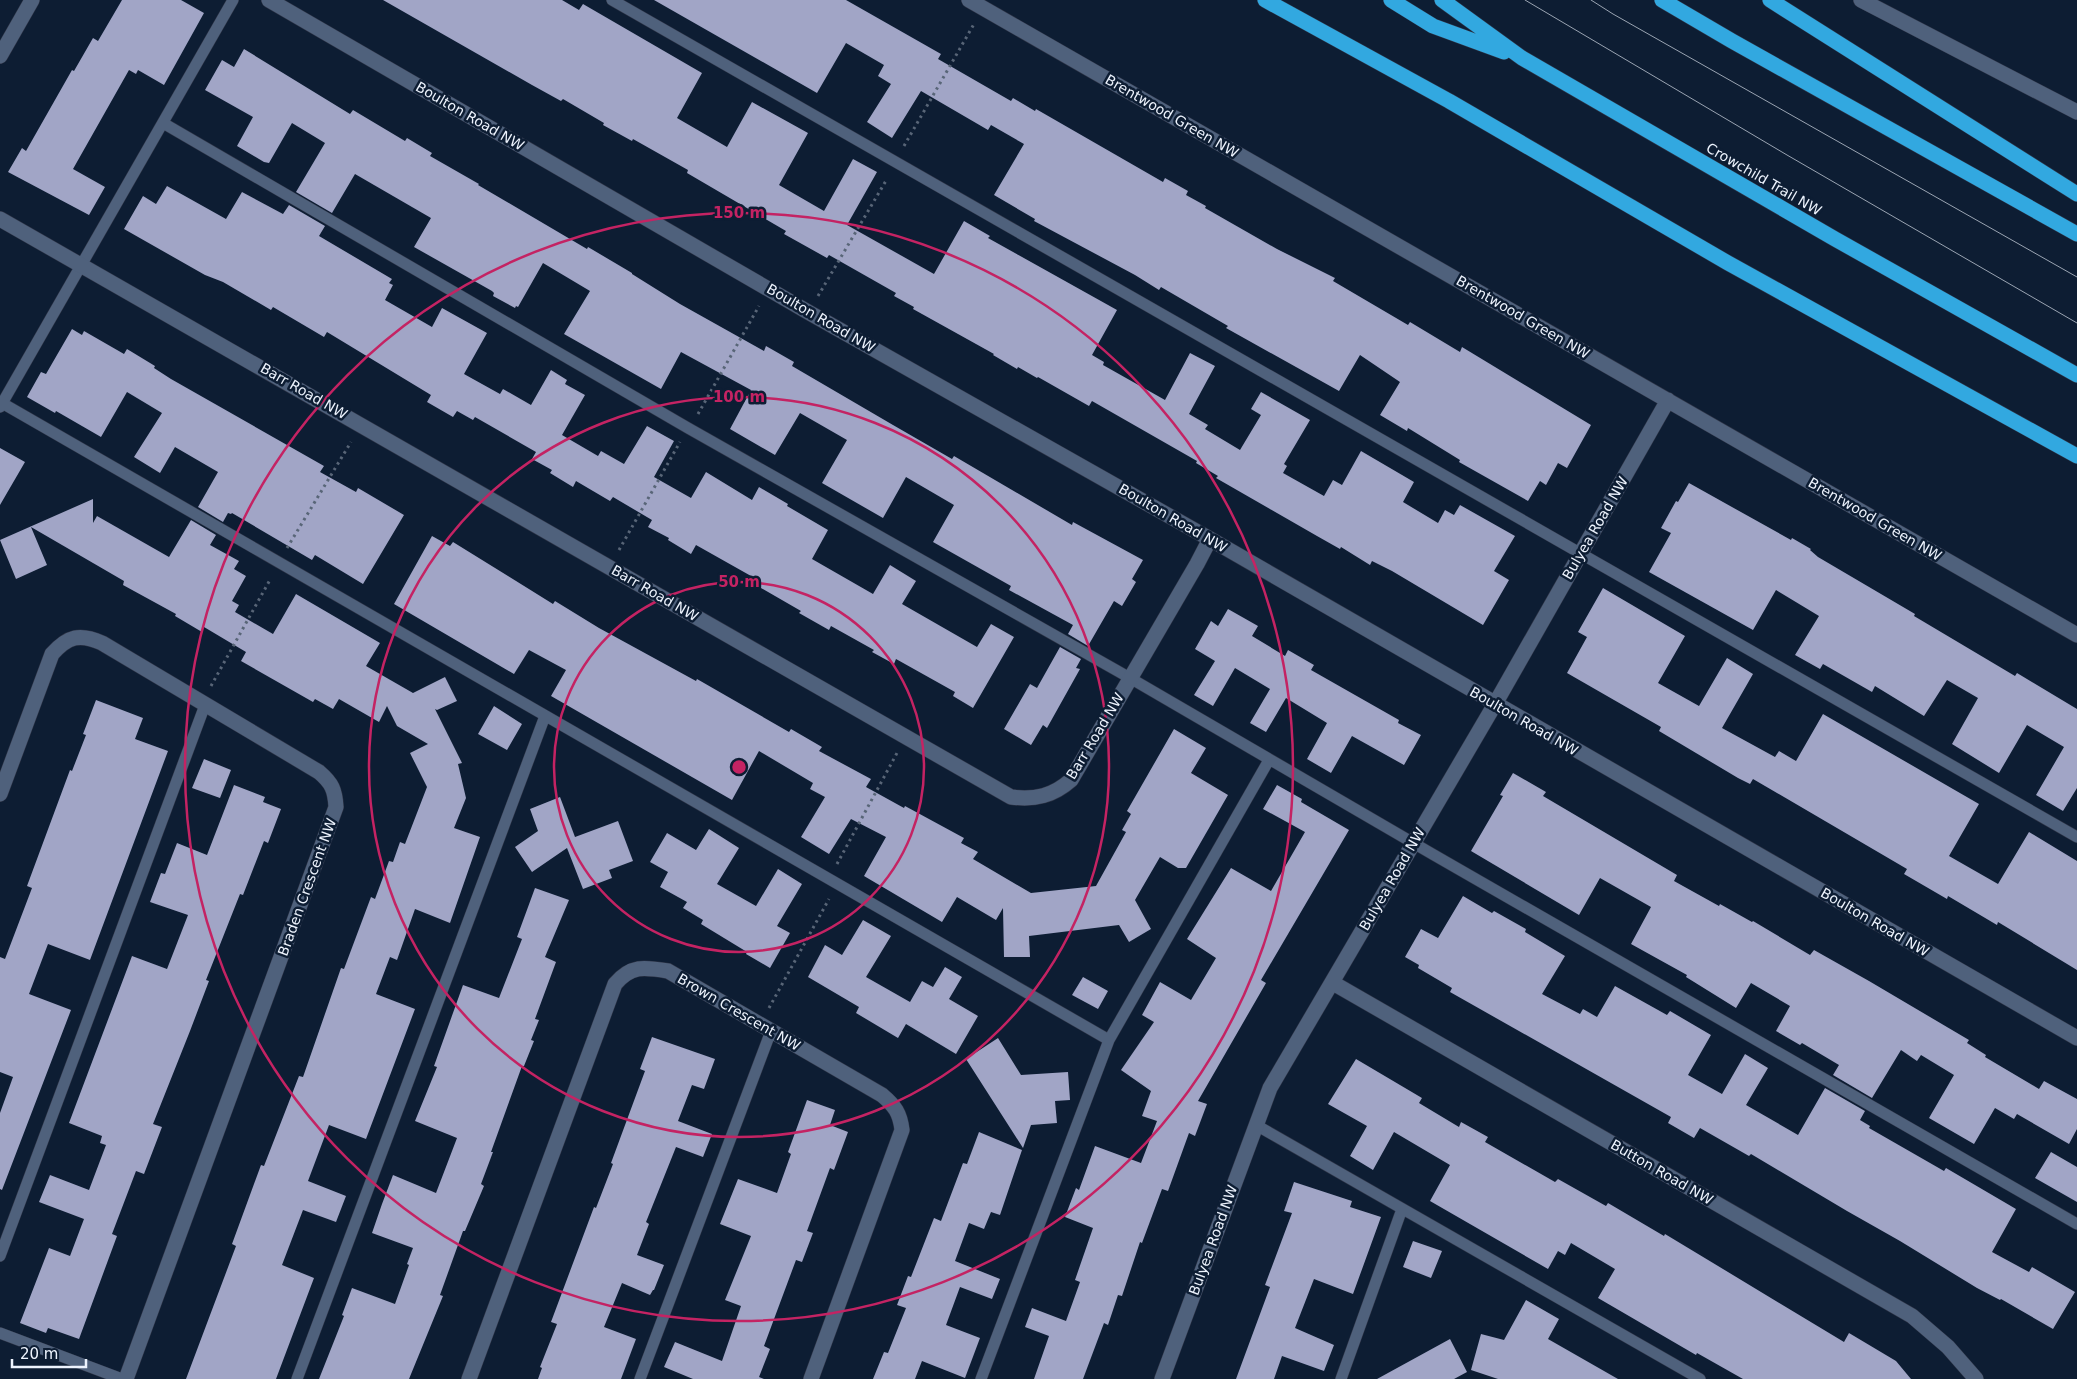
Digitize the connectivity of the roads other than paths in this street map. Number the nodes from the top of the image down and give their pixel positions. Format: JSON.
{"nodes":[{"id":1,"x":32,"y":0,"type":"edge"},
{"id":2,"x":233,"y":0,"type":"edge"},
{"id":3,"x":269,"y":0,"type":"edge"},
{"id":4,"x":612,"y":0,"type":"edge"},
{"id":5,"x":969,"y":0,"type":"edge"},
{"id":6,"x":1265,"y":0,"type":"edge"},
{"id":7,"x":1392,"y":0,"type":"edge"},
{"id":8,"x":1442,"y":0,"type":"edge"},
{"id":9,"x":1662,"y":0,"type":"edge"},
{"id":10,"x":1770,"y":0,"type":"edge"},
{"id":11,"x":1861,"y":0,"type":"edge"},
{"id":12,"x":0,"y":56,"type":"edge"},
{"id":13,"x":1522,"y":58,"type":"junction"},
{"id":14,"x":2077,"y":112,"type":"edge"},
{"id":15,"x":163,"y":124,"type":"junction"},
{"id":16,"x":2077,"y":194,"type":"edge"},
{"id":17,"x":0,"y":219,"type":"edge"},
{"id":18,"x":2077,"y":234,"type":"edge"},
{"id":19,"x":82,"y":265,"type":"junction"},
{"id":20,"x":2077,"y":375,"type":"edge"},
{"id":21,"x":1668,"y":400,"type":"junction"},
{"id":22,"x":1,"y":405,"type":"edge"},
{"id":23,"x":2077,"y":456,"type":"edge"},
{"id":24,"x":1210,"y":539,"type":"junction"},
{"id":25,"x":1580,"y":555,"type":"junction"},
{"id":26,"x":2077,"y":635,"type":"edge"},
{"id":27,"x":1130,"y":678,"type":"junction"},
{"id":28,"x":1495,"y":704,"type":"junction"},
{"id":29,"x":205,"y":705,"type":"junction"},
{"id":30,"x":545,"y":716,"type":"junction"},
{"id":31,"x":1269,"y":760,"type":"junction"},
{"id":32,"x":0,"y":794,"type":"edge"},
{"id":33,"x":2077,"y":837,"type":"edge"},
{"id":34,"x":1413,"y":843,"type":"junction"},
{"id":35,"x":1333,"y":983,"type":"junction"},
{"id":36,"x":771,"y":1031,"type":"junction"},
{"id":37,"x":2077,"y":1038,"type":"edge"},
{"id":38,"x":1109,"y":1040,"type":"junction"},
{"id":39,"x":1256,"y":1125,"type":"junction"},
{"id":40,"x":1402,"y":1209,"type":"junction"},
{"id":41,"x":2077,"y":1224,"type":"edge"},
{"id":42,"x":0,"y":1256,"type":"edge"},
{"id":43,"x":0,"y":1333,"type":"edge"},
{"id":44,"x":122,"y":1379,"type":"edge"},
{"id":45,"x":126,"y":1379,"type":"edge"},
{"id":46,"x":296,"y":1379,"type":"edge"},
{"id":47,"x":469,"y":1379,"type":"edge"},
{"id":48,"x":640,"y":1379,"type":"edge"},
{"id":49,"x":811,"y":1379,"type":"edge"},
{"id":50,"x":982,"y":1379,"type":"edge"},
{"id":51,"x":1162,"y":1379,"type":"edge"},
{"id":52,"x":1341,"y":1379,"type":"edge"},
{"id":53,"x":1700,"y":1379,"type":"edge"},
{"id":54,"x":1976,"y":1379,"type":"edge"}],
"edges":[{"from":1,"to":12,"type":"street"},
{"from":2,"to":15,"type":"lane"},
{"from":3,"to":24,"type":"street","name":"Boulton Road NW"},
{"from":4,"to":25,"type":"lane"},
{"from":5,"to":21,"type":"street","name":"Brentwood Green NW"},
{"from":6,"to":23,"type":"highway"},
{"from":7,"to":13,"type":"highway"},
{"from":8,"to":13,"type":"highway","name":"Crowchild Trail NW"},
{"from":9,"to":18,"type":"highway"},
{"from":10,"to":16,"type":"highway"},
{"from":11,"to":14,"type":"street"},
{"from":13,"to":20,"type":"highway","name":"Crowchild Trail NW"},
{"from":15,"to":19,"type":"lane"},
{"from":15,"to":27,"type":"lane"},
{"from":17,"to":19,"type":"street","name":"Barr Road NW"},
{"from":19,"to":22,"type":"lane"},
{"from":19,"to":27,"type":"street","name":"Barr Road NW"},
{"from":21,"to":25,"type":"street","name":"Bulyea Road NW"},
{"from":21,"to":26,"type":"street","name":"Brentwood Green NW"},
{"from":22,"to":30,"type":"lane"},
{"from":24,"to":27,"type":"street","name":"Barr Road NW"},
{"from":24,"to":28,"type":"street","name":"Boulton Road NW"},
{"from":25,"to":28,"type":"street","name":"Bulyea Road NW"},
{"from":25,"to":33,"type":"lane"},
{"from":27,"to":31,"type":"lane"},
{"from":28,"to":34,"type":"street","name":"Bulyea Road NW"},
{"from":28,"to":37,"type":"street","name":"Boulton Road NW"},
{"from":29,"to":32,"type":"street","name":"Braden Crescent NW"},
{"from":29,"to":42,"type":"lane"},
{"from":29,"to":45,"type":"street","name":"Braden Crescent NW"},
{"from":30,"to":38,"type":"lane"},
{"from":30,"to":46,"type":"lane"},
{"from":31,"to":34,"type":"lane"},
{"from":31,"to":38,"type":"lane"},
{"from":34,"to":35,"type":"street","name":"Bulyea Road NW"},
{"from":34,"to":41,"type":"lane"},
{"from":35,"to":39,"type":"street","name":"Bulyea Road NW"},
{"from":35,"to":54,"type":"street","name":"Button Road NW"},
{"from":36,"to":47,"type":"street","name":"Brown Crescent NW"},
{"from":36,"to":48,"type":"lane"},
{"from":36,"to":49,"type":"street","name":"Brown Crescent NW"},
{"from":38,"to":50,"type":"lane"},
{"from":39,"to":40,"type":"lane"},
{"from":39,"to":51,"type":"street","name":"Bulyea Road NW"},
{"from":40,"to":52,"type":"lane"},
{"from":40,"to":53,"type":"lane"},
{"from":43,"to":44,"type":"lane"}]}
